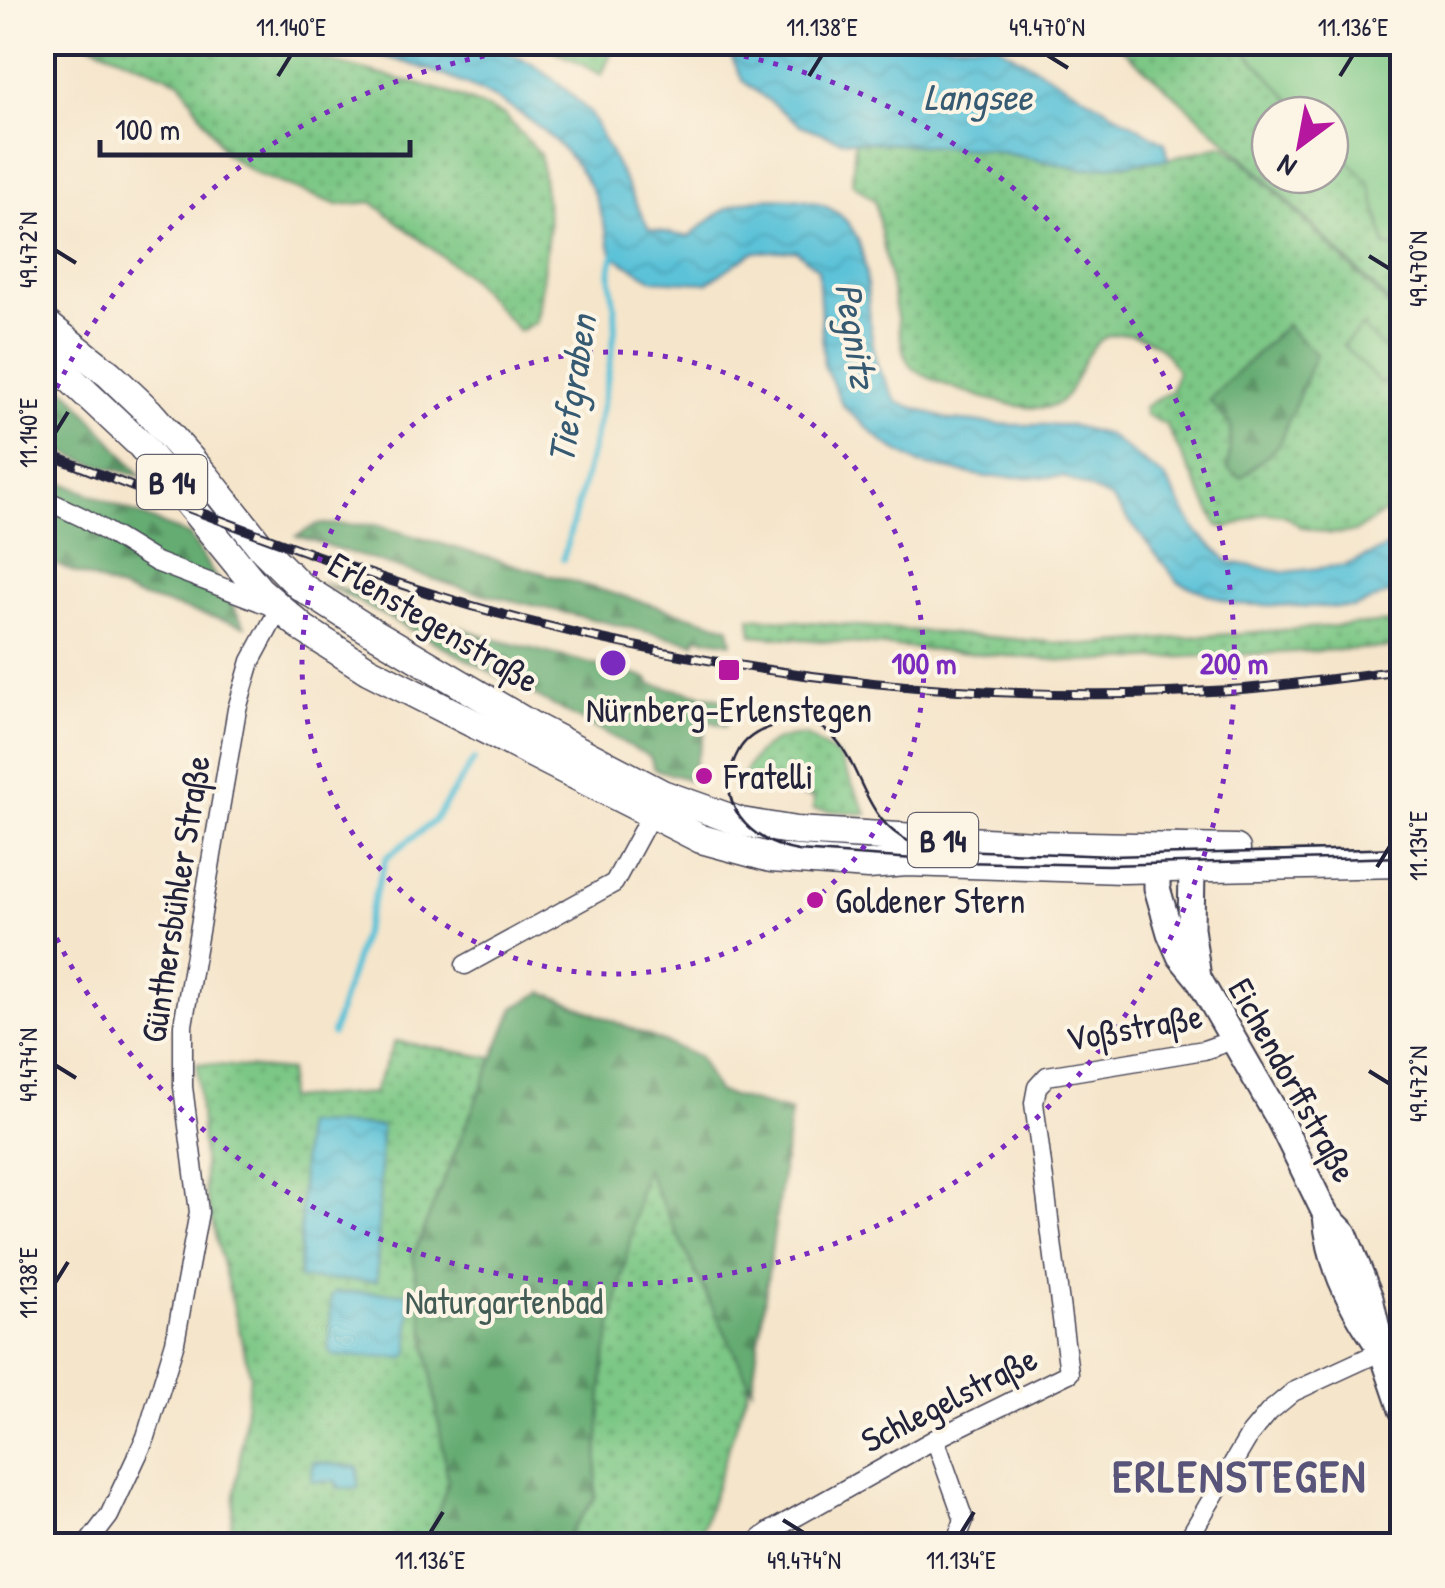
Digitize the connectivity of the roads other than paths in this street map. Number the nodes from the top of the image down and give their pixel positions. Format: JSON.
{"nodes":[{"id":1,"x":42,"y":322,"type":"edge"},
{"id":2,"x":56,"y":353,"type":"edge"},
{"id":3,"x":42,"y":498,"type":"edge"},
{"id":4,"x":300,"y":586,"type":"junction"},
{"id":5,"x":278,"y":609,"type":"junction"},
{"id":6,"x":541,"y":746,"type":"junction"},
{"id":7,"x":656,"y":805,"type":"junction"},
{"id":8,"x":1402,"y":844,"type":"edge"},
{"id":9,"x":1035,"y":857,"type":"junction"},
{"id":10,"x":1183,"y":857,"type":"junction"},
{"id":11,"x":1402,"y":863,"type":"edge"},
{"id":12,"x":1157,"y":869,"type":"junction"},
{"id":13,"x":465,"y":965,"type":"dead end"},
{"id":14,"x":1198,"y":978,"type":"junction"},
{"id":15,"x":1233,"y":1040,"type":"junction"},
{"id":16,"x":1047,"y":1076,"type":"joint"},
{"id":17,"x":1392,"y":1348,"type":"edge"},
{"id":18,"x":1402,"y":1410,"type":"edge"},
{"id":19,"x":935,"y":1439,"type":"junction"},
{"id":20,"x":86,"y":1546,"type":"edge"},
{"id":21,"x":752,"y":1546,"type":"edge"},
{"id":22,"x":954,"y":1546,"type":"edge"},
{"id":23,"x":1184,"y":1546,"type":"edge"}],
"edges":[{"from":1,"to":2,"type":"main road","name":"Erlenstegenstraße","number":"B 14"},
{"from":2,"to":4,"type":"main road","name":"Erlenstegenstraße","number":"B 14"},
{"from":2,"to":5,"type":"main road","name":"Erlenstegenstraße","number":"B 14"},
{"from":3,"to":5,"type":"street"},
{"from":4,"to":5,"type":"main road"},
{"from":4,"to":6,"type":"main road","name":"Erlenstegenstraße","number":"B 14"},
{"from":5,"to":6,"type":"main road","name":"Erlenstegenstraße","number":"B 14"},
{"from":5,"to":20,"type":"street","name":"Günthersbühler Straße"},
{"from":6,"to":7,"type":"main road","name":"Erlenstegenstraße","number":"B 14"},
{"from":7,"to":9,"type":"main road","name":"Erlenstegenstraße","number":"B 14"},
{"from":7,"to":13,"type":"street"},
{"from":8,"to":10,"type":"main road","name":"Erlenstegenstraße","number":"B 14"},
{"from":9,"to":10,"type":"main road","name":"Erlenstegenstraße","number":"B 14"},
{"from":9,"to":12,"type":"main road","name":"Erlenstegenstraße","number":"B 14"},
{"from":10,"to":11,"type":"main road","name":"Erlenstegenstraße","number":"B 14"},
{"from":10,"to":12,"type":"main road","name":"Erlenstegenstraße","number":"B 14"},
{"from":10,"to":14,"type":"street","name":"Eichendorffstraße"},
{"from":12,"to":14,"type":"street","name":"Eichendorffstraße"},
{"from":14,"to":15,"type":"street","name":"Eichendorffstraße"},
{"from":15,"to":16,"type":"street","name":"Voßstraße"},
{"from":15,"to":17,"type":"street","name":"Eichendorffstraße"},
{"from":16,"to":19,"type":"street","name":"Schlegelstraße"},
{"from":17,"to":18,"type":"street","name":"Eichendorffstraße"},
{"from":17,"to":23,"type":"street"},
{"from":19,"to":21,"type":"street","name":"Schlegelstraße"},
{"from":19,"to":22,"type":"street"}]}
